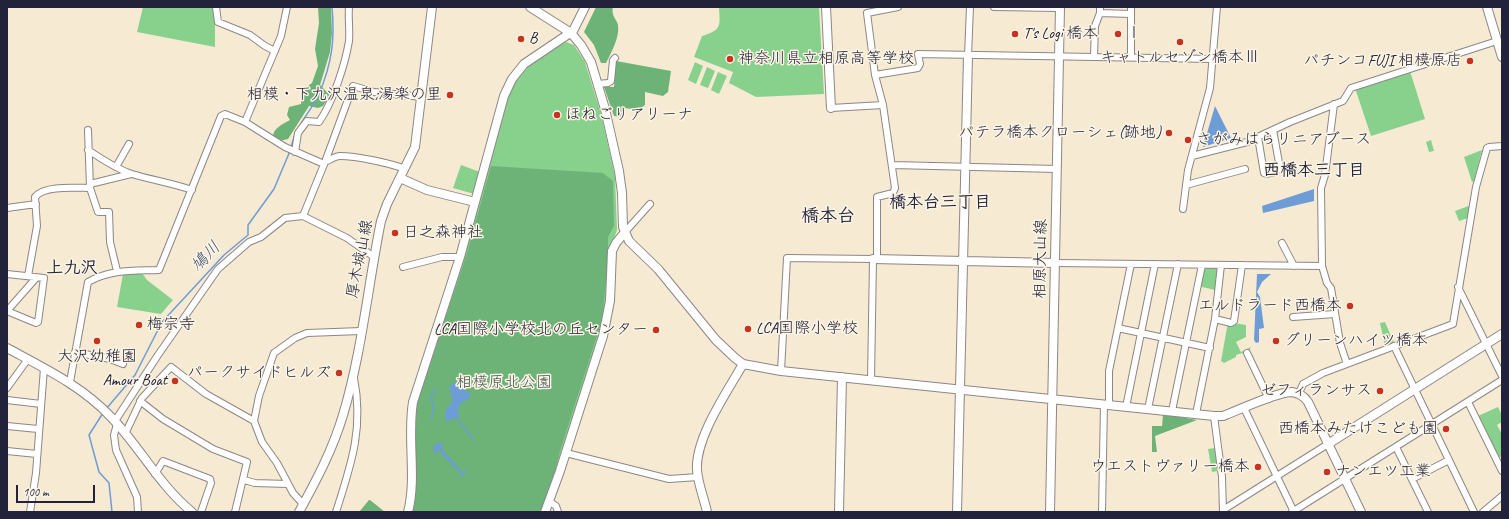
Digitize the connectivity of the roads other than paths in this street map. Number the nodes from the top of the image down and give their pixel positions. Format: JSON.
{"nodes":[{"id":1,"x":216,"y":7,"type":"edge"},
{"id":2,"x":287,"y":7,"type":"edge"},
{"id":3,"x":349,"y":7,"type":"edge"},
{"id":4,"x":432,"y":7,"type":"edge"},
{"id":5,"x":530,"y":7,"type":"edge"},
{"id":6,"x":585,"y":7,"type":"edge"},
{"id":7,"x":826,"y":7,"type":"edge"},
{"id":8,"x":898,"y":7,"type":"edge"},
{"id":9,"x":970,"y":7,"type":"edge"},
{"id":10,"x":994,"y":7,"type":"edge"},
{"id":11,"x":1217,"y":7,"type":"edge"},
{"id":12,"x":1487,"y":7,"type":"edge"},
{"id":13,"x":1060,"y":8,"type":"edge"},
{"id":14,"x":1100,"y":10,"type":"edge"},
{"id":15,"x":1131,"y":10,"type":"edge"},
{"id":16,"x":571,"y":33,"type":"junction"},
{"id":17,"x":1497,"y":41,"type":"junction"},
{"id":18,"x":275,"y":51,"type":"junction"},
{"id":19,"x":968,"y":56,"type":"junction"},
{"id":20,"x":1059,"y":56,"type":"junction"},
{"id":21,"x":1094,"y":56,"type":"junction"},
{"id":22,"x":1131,"y":57,"type":"junction"},
{"id":23,"x":1502,"y":57,"type":"edge"},
{"id":24,"x":615,"y":58,"type":"dead end"},
{"id":25,"x":1213,"y":59,"type":"junction"},
{"id":26,"x":875,"y":75,"type":"junction"},
{"id":27,"x":598,"y":84,"type":"junction"},
{"id":28,"x":422,"y":97,"type":"junction"},
{"id":29,"x":1334,"y":104,"type":"junction"},
{"id":30,"x":884,"y":105,"type":"junction"},
{"id":31,"x":831,"y":108,"type":"joint"},
{"id":32,"x":245,"y":122,"type":"junction"},
{"id":33,"x":88,"y":130,"type":"dead end"},
{"id":34,"x":1274,"y":130,"type":"junction"},
{"id":35,"x":1258,"y":137,"type":"junction"},
{"id":36,"x":129,"y":144,"type":"dead end"},
{"id":37,"x":1502,"y":146,"type":"edge"},
{"id":38,"x":88,"y":150,"type":"junction"},
{"id":39,"x":294,"y":152,"type":"junction"},
{"id":40,"x":1192,"y":156,"type":"junction"},
{"id":41,"x":325,"y":163,"type":"junction"},
{"id":42,"x":892,"y":165,"type":"junction"},
{"id":43,"x":116,"y":167,"type":"junction"},
{"id":44,"x":964,"y":167,"type":"junction"},
{"id":45,"x":405,"y":169,"type":"junction"},
{"id":46,"x":1057,"y":169,"type":"junction"},
{"id":47,"x":1245,"y":169,"type":"dead end"},
{"id":48,"x":131,"y":174,"type":"junction"},
{"id":49,"x":400,"y":178,"type":"junction"},
{"id":50,"x":1186,"y":185,"type":"junction"},
{"id":51,"x":90,"y":186,"type":"junction"},
{"id":52,"x":192,"y":190,"type":"junction"},
{"id":53,"x":475,"y":202,"type":"junction"},
{"id":54,"x":36,"y":204,"type":"junction"},
{"id":55,"x":650,"y":204,"type":"dead end"},
{"id":56,"x":7,"y":208,"type":"edge"},
{"id":57,"x":1183,"y":209,"type":"dead end"},
{"id":58,"x":303,"y":216,"type":"junction"},
{"id":59,"x":625,"y":232,"type":"junction"},
{"id":60,"x":1282,"y":243,"type":"dead end"},
{"id":61,"x":374,"y":257,"type":"junction"},
{"id":62,"x":460,"y":257,"type":"junction"},
{"id":63,"x":875,"y":259,"type":"junction"},
{"id":64,"x":962,"y":260,"type":"junction"},
{"id":65,"x":1055,"y":263,"type":"junction"},
{"id":66,"x":1131,"y":264,"type":"junction"},
{"id":67,"x":1155,"y":264,"type":"junction"},
{"id":68,"x":1178,"y":264,"type":"junction"},
{"id":69,"x":1202,"y":265,"type":"junction"},
{"id":70,"x":1221,"y":265,"type":"junction"},
{"id":71,"x":1242,"y":265,"type":"junction"},
{"id":72,"x":1294,"y":266,"type":"junction"},
{"id":73,"x":1322,"y":266,"type":"junction"},
{"id":74,"x":403,"y":267,"type":"dead end"},
{"id":75,"x":117,"y":271,"type":"junction"},
{"id":76,"x":7,"y":274,"type":"edge"},
{"id":77,"x":28,"y":276,"type":"junction"},
{"id":78,"x":36,"y":278,"type":"junction"},
{"id":79,"x":1458,"y":288,"type":"junction"},
{"id":80,"x":8,"y":308,"type":"edge"},
{"id":81,"x":1335,"y":314,"type":"junction"},
{"id":82,"x":1293,"y":317,"type":"dead end"},
{"id":83,"x":1215,"y":319,"type":"junction"},
{"id":84,"x":1118,"y":328,"type":"junction"},
{"id":85,"x":361,"y":331,"type":"junction"},
{"id":86,"x":1141,"y":333,"type":"junction"},
{"id":87,"x":1502,"y":334,"type":"edge"},
{"id":88,"x":1163,"y":338,"type":"junction"},
{"id":89,"x":1186,"y":343,"type":"junction"},
{"id":90,"x":1486,"y":344,"type":"junction"},
{"id":91,"x":1394,"y":346,"type":"junction"},
{"id":92,"x":7,"y":348,"type":"edge"},
{"id":93,"x":1210,"y":348,"type":"junction"},
{"id":94,"x":75,"y":352,"type":"junction"},
{"id":95,"x":1247,"y":353,"type":"dead end"},
{"id":96,"x":28,"y":359,"type":"junction"},
{"id":97,"x":123,"y":364,"type":"dead end"},
{"id":98,"x":743,"y":364,"type":"junction"},
{"id":99,"x":1347,"y":364,"type":"junction"},
{"id":100,"x":44,"y":368,"type":"junction"},
{"id":101,"x":781,"y":371,"type":"junction"},
{"id":102,"x":353,"y":374,"type":"junction"},
{"id":103,"x":1502,"y":376,"type":"edge"},
{"id":104,"x":842,"y":377,"type":"junction"},
{"id":105,"x":872,"y":380,"type":"junction"},
{"id":106,"x":1502,"y":380,"type":"edge"},
{"id":107,"x":70,"y":382,"type":"junction"},
{"id":108,"x":7,"y":388,"type":"edge"},
{"id":109,"x":960,"y":389,"type":"junction"},
{"id":110,"x":1414,"y":390,"type":"junction"},
{"id":111,"x":1299,"y":394,"type":"junction"},
{"id":112,"x":1052,"y":399,"type":"junction"},
{"id":113,"x":1269,"y":399,"type":"junction"},
{"id":114,"x":7,"y":400,"type":"edge"},
{"id":115,"x":140,"y":401,"type":"junction"},
{"id":116,"x":1468,"y":402,"type":"junction"},
{"id":117,"x":41,"y":404,"type":"junction"},
{"id":118,"x":1106,"y":405,"type":"junction"},
{"id":119,"x":1126,"y":407,"type":"junction"},
{"id":120,"x":1244,"y":408,"type":"junction"},
{"id":121,"x":1148,"y":409,"type":"junction"},
{"id":122,"x":1172,"y":412,"type":"junction"},
{"id":123,"x":1196,"y":414,"type":"junction"},
{"id":124,"x":1214,"y":416,"type":"junction"},
{"id":125,"x":115,"y":421,"type":"junction"},
{"id":126,"x":254,"y":421,"type":"junction"},
{"id":127,"x":1432,"y":425,"type":"junction"},
{"id":128,"x":7,"y":426,"type":"edge"},
{"id":129,"x":38,"y":429,"type":"junction"},
{"id":130,"x":125,"y":434,"type":"junction"},
{"id":131,"x":1328,"y":444,"type":"junction"},
{"id":132,"x":1396,"y":447,"type":"junction"},
{"id":133,"x":7,"y":451,"type":"edge"},
{"id":134,"x":566,"y":453,"type":"junction"},
{"id":135,"x":37,"y":454,"type":"junction"},
{"id":136,"x":1449,"y":460,"type":"junction"},
{"id":137,"x":1502,"y":471,"type":"edge"},
{"id":138,"x":155,"y":474,"type":"junction"},
{"id":139,"x":1277,"y":476,"type":"junction"},
{"id":140,"x":698,"y":477,"type":"junction"},
{"id":141,"x":1345,"y":479,"type":"junction"},
{"id":142,"x":1412,"y":479,"type":"junction"},
{"id":143,"x":244,"y":480,"type":"junction"},
{"id":144,"x":287,"y":484,"type":"junction"},
{"id":145,"x":1502,"y":496,"type":"edge"},
{"id":146,"x":550,"y":502,"type":"junction"},
{"id":147,"x":303,"y":504,"type":"junction"},
{"id":148,"x":1223,"y":511,"type":"edge"},
{"id":149,"x":30,"y":512,"type":"edge"},
{"id":150,"x":138,"y":512,"type":"edge"},
{"id":151,"x":192,"y":512,"type":"edge"},
{"id":152,"x":201,"y":512,"type":"edge"},
{"id":153,"x":235,"y":512,"type":"edge"},
{"id":154,"x":299,"y":512,"type":"edge"},
{"id":155,"x":336,"y":512,"type":"edge"},
{"id":156,"x":408,"y":512,"type":"edge"},
{"id":157,"x":545,"y":512,"type":"edge"},
{"id":158,"x":558,"y":512,"type":"edge"},
{"id":159,"x":707,"y":512,"type":"edge"},
{"id":160,"x":839,"y":512,"type":"edge"},
{"id":161,"x":957,"y":512,"type":"edge"},
{"id":162,"x":1050,"y":512,"type":"edge"},
{"id":163,"x":1102,"y":512,"type":"edge"},
{"id":164,"x":1293,"y":512,"type":"edge"},
{"id":165,"x":1361,"y":512,"type":"edge"},
{"id":166,"x":1428,"y":512,"type":"edge"},
{"id":167,"x":1474,"y":512,"type":"edge"},
{"id":168,"x":1483,"y":512,"type":"edge"}],
"edges":[{"from":1,"to":18,"type":"street"},
{"from":2,"to":18,"type":"street"},
{"from":3,"to":39,"type":"street"},
{"from":4,"to":28,"type":"street","name":"厚木城山線"},
{"from":5,"to":16,"type":"street"},
{"from":6,"to":16,"type":"street"},
{"from":7,"to":31,"type":"street"},
{"from":8,"to":26,"type":"street"},
{"from":9,"to":19,"type":"street"},
{"from":10,"to":13,"type":"street"},
{"from":11,"to":25,"type":"street"},
{"from":12,"to":17,"type":"street"},
{"from":13,"to":20,"type":"street","name":"相原大山線"},
{"from":14,"to":15,"type":"street"},
{"from":14,"to":21,"type":"street"},
{"from":15,"to":22,"type":"street"},
{"from":16,"to":27,"type":"street"},
{"from":16,"to":53,"type":"street"},
{"from":17,"to":23,"type":"street"},
{"from":17,"to":29,"type":"street"},
{"from":18,"to":32,"type":"street"},
{"from":19,"to":20,"type":"street"},
{"from":19,"to":26,"type":"street"},
{"from":19,"to":44,"type":"street"},
{"from":20,"to":21,"type":"street"},
{"from":20,"to":46,"type":"street","name":"相原大山線"},
{"from":21,"to":22,"type":"street"},
{"from":22,"to":25,"type":"street"},
{"from":24,"to":27,"type":"street"},
{"from":25,"to":40,"type":"street"},
{"from":26,"to":30,"type":"street"},
{"from":27,"to":59,"type":"street"},
{"from":28,"to":41,"type":"street"},
{"from":28,"to":45,"type":"street","name":"厚木城山線"},
{"from":29,"to":34,"type":"street"},
{"from":29,"to":73,"type":"street"},
{"from":30,"to":31,"type":"street"},
{"from":30,"to":42,"type":"street"},
{"from":32,"to":39,"type":"street"},
{"from":32,"to":52,"type":"street"},
{"from":33,"to":38,"type":"street"},
{"from":34,"to":35,"type":"street"},
{"from":34,"to":35,"type":"street"},
{"from":35,"to":40,"type":"street"},
{"from":36,"to":43,"type":"street"},
{"from":37,"to":79,"type":"street"},
{"from":38,"to":43,"type":"street"},
{"from":38,"to":51,"type":"street"},
{"from":39,"to":41,"type":"street"},
{"from":40,"to":50,"type":"street"},
{"from":41,"to":45,"type":"street"},
{"from":41,"to":58,"type":"street"},
{"from":42,"to":44,"type":"street"},
{"from":42,"to":63,"type":"street"},
{"from":43,"to":48,"type":"street"},
{"from":44,"to":46,"type":"street"},
{"from":44,"to":64,"type":"street"},
{"from":45,"to":49,"type":"street","name":"厚木城山線"},
{"from":46,"to":65,"type":"street","name":"相原大山線"},
{"from":47,"to":50,"type":"street"},
{"from":48,"to":51,"type":"street"},
{"from":48,"to":52,"type":"street"},
{"from":49,"to":53,"type":"street"},
{"from":49,"to":61,"type":"street","name":"厚木城山線"},
{"from":50,"to":57,"type":"street"},
{"from":51,"to":54,"type":"street"},
{"from":51,"to":75,"type":"street"},
{"from":52,"to":75,"type":"street"},
{"from":53,"to":62,"type":"street"},
{"from":54,"to":56,"type":"street"},
{"from":54,"to":77,"type":"street"},
{"from":55,"to":59,"type":"street"},
{"from":58,"to":61,"type":"street"},
{"from":58,"to":125,"type":"street"},
{"from":59,"to":98,"type":"street"},
{"from":59,"to":134,"type":"street"},
{"from":60,"to":72,"type":"street"},
{"from":61,"to":85,"type":"street","name":"厚木城山線"},
{"from":62,"to":74,"type":"street"},
{"from":62,"to":156,"type":"street"},
{"from":63,"to":64,"type":"street"},
{"from":63,"to":101,"type":"street"},
{"from":63,"to":105,"type":"street"},
{"from":64,"to":65,"type":"street"},
{"from":64,"to":109,"type":"street"},
{"from":65,"to":66,"type":"street"},
{"from":65,"to":112,"type":"street","name":"相原大山線"},
{"from":66,"to":67,"type":"street"},
{"from":66,"to":84,"type":"street"},
{"from":67,"to":68,"type":"street"},
{"from":67,"to":86,"type":"street"},
{"from":68,"to":69,"type":"street"},
{"from":68,"to":88,"type":"street"},
{"from":69,"to":70,"type":"street"},
{"from":69,"to":89,"type":"street"},
{"from":70,"to":71,"type":"street"},
{"from":70,"to":83,"type":"street"},
{"from":71,"to":72,"type":"street"},
{"from":71,"to":83,"type":"street"},
{"from":72,"to":73,"type":"street"},
{"from":73,"to":81,"type":"street"},
{"from":75,"to":94,"type":"street"},
{"from":76,"to":77,"type":"street"},
{"from":77,"to":78,"type":"street"},
{"from":78,"to":80,"type":"street"},
{"from":78,"to":80,"type":"street"},
{"from":79,"to":90,"type":"street"},
{"from":79,"to":91,"type":"street"},
{"from":81,"to":82,"type":"street"},
{"from":81,"to":99,"type":"street"},
{"from":83,"to":93,"type":"street"},
{"from":84,"to":86,"type":"street"},
{"from":84,"to":118,"type":"street"},
{"from":85,"to":102,"type":"street","name":"厚木城山線"},
{"from":85,"to":126,"type":"street"},
{"from":86,"to":88,"type":"street"},
{"from":86,"to":119,"type":"street"},
{"from":87,"to":90,"type":"street"},
{"from":88,"to":89,"type":"street"},
{"from":88,"to":121,"type":"street"},
{"from":89,"to":93,"type":"street"},
{"from":89,"to":122,"type":"street"},
{"from":90,"to":103,"type":"street"},
{"from":90,"to":110,"type":"street"},
{"from":91,"to":99,"type":"street"},
{"from":91,"to":110,"type":"street"},
{"from":92,"to":96,"type":"street"},
{"from":93,"to":123,"type":"street"},
{"from":94,"to":97,"type":"street"},
{"from":94,"to":107,"type":"street"},
{"from":95,"to":113,"type":"street"},
{"from":96,"to":100,"type":"street"},
{"from":96,"to":108,"type":"street"},
{"from":98,"to":101,"type":"street"},
{"from":98,"to":140,"type":"street"},
{"from":99,"to":111,"type":"street"},
{"from":100,"to":107,"type":"street"},
{"from":100,"to":117,"type":"street"},
{"from":101,"to":104,"type":"street"},
{"from":102,"to":147,"type":"street","name":"厚木城山線"},
{"from":102,"to":155,"type":"street"},
{"from":104,"to":105,"type":"street"},
{"from":104,"to":160,"type":"street"},
{"from":105,"to":109,"type":"street"},
{"from":106,"to":116,"type":"street"},
{"from":107,"to":125,"type":"street"},
{"from":109,"to":112,"type":"street"},
{"from":109,"to":161,"type":"street"},
{"from":110,"to":127,"type":"street"},
{"from":110,"to":131,"type":"street"},
{"from":111,"to":113,"type":"street"},
{"from":111,"to":131,"type":"street"},
{"from":112,"to":118,"type":"street"},
{"from":112,"to":162,"type":"street","name":"相原大山線"},
{"from":113,"to":120,"type":"street"},
{"from":114,"to":117,"type":"street"},
{"from":115,"to":126,"type":"street"},
{"from":115,"to":130,"type":"street"},
{"from":115,"to":143,"type":"street"},
{"from":116,"to":127,"type":"street"},
{"from":116,"to":137,"type":"street"},
{"from":117,"to":129,"type":"street"},
{"from":118,"to":119,"type":"street"},
{"from":118,"to":163,"type":"street"},
{"from":119,"to":121,"type":"street"},
{"from":120,"to":124,"type":"street"},
{"from":120,"to":139,"type":"street"},
{"from":121,"to":122,"type":"street"},
{"from":122,"to":123,"type":"street"},
{"from":123,"to":124,"type":"street"},
{"from":124,"to":148,"type":"street"},
{"from":125,"to":130,"type":"street"},
{"from":125,"to":150,"type":"street"},
{"from":126,"to":144,"type":"street"},
{"from":127,"to":132,"type":"street"},
{"from":127,"to":136,"type":"street"},
{"from":128,"to":129,"type":"street"},
{"from":129,"to":135,"type":"street"},
{"from":130,"to":138,"type":"street"},
{"from":131,"to":139,"type":"street"},
{"from":131,"to":141,"type":"street"},
{"from":132,"to":141,"type":"street"},
{"from":132,"to":142,"type":"street"},
{"from":133,"to":135,"type":"street"},
{"from":134,"to":140,"type":"street"},
{"from":134,"to":146,"type":"street"},
{"from":135,"to":149,"type":"street"},
{"from":136,"to":142,"type":"street"},
{"from":136,"to":167,"type":"street"},
{"from":138,"to":151,"type":"street"},
{"from":138,"to":152,"type":"street"},
{"from":139,"to":148,"type":"street"},
{"from":139,"to":164,"type":"street"},
{"from":140,"to":159,"type":"street"},
{"from":141,"to":164,"type":"street"},
{"from":141,"to":165,"type":"street"},
{"from":142,"to":166,"type":"street"},
{"from":143,"to":144,"type":"street"},
{"from":143,"to":153,"type":"street"},
{"from":144,"to":147,"type":"street"},
{"from":145,"to":168,"type":"street"},
{"from":146,"to":157,"type":"street"},
{"from":146,"to":158,"type":"street"},
{"from":147,"to":154,"type":"street","name":"厚木城山線"}]}
